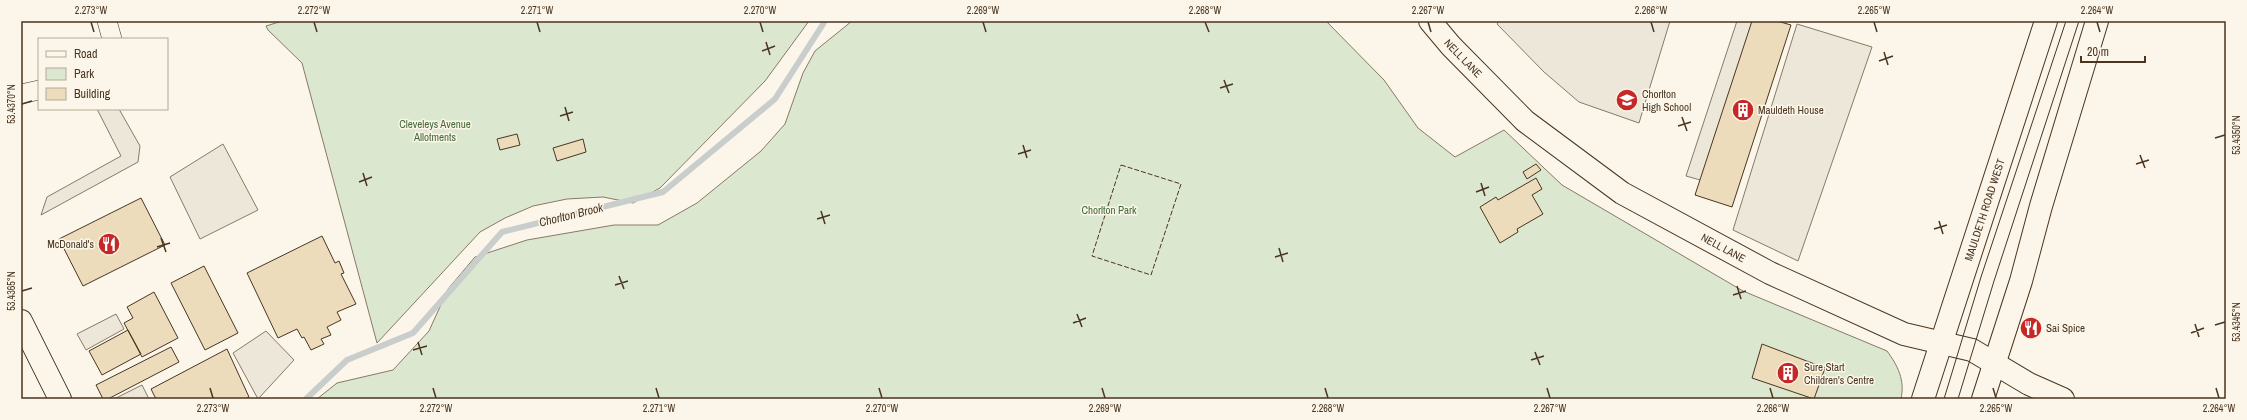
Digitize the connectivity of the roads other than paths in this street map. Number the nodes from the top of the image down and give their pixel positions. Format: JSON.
{"nodes":[{"id":1,"x":107,"y":21,"type":"edge"},
{"id":2,"x":1430,"y":21,"type":"edge"},
{"id":3,"x":2046,"y":21,"type":"edge"},
{"id":4,"x":2097,"y":21,"type":"edge"},
{"id":5,"x":112,"y":38,"type":"edge"},
{"id":6,"x":38,"y":90,"type":"edge"},
{"id":7,"x":21,"y":94,"type":"edge"},
{"id":8,"x":21,"y":321,"type":"edge"},
{"id":9,"x":1940,"y":342,"type":"junction"},
{"id":10,"x":1994,"y":362,"type":"junction"},
{"id":11,"x":60,"y":399,"type":"edge"},
{"id":12,"x":1923,"y":399,"type":"edge"},
{"id":13,"x":1983,"y":399,"type":"edge"},
{"id":14,"x":2063,"y":399,"type":"edge"}],
"edges":[{"from":1,"to":5,"type":"street"},
{"from":2,"to":9,"type":"street","name":"NELL LANE"},
{"from":3,"to":9,"type":"street","name":"MAULDETH ROAD WEST"},
{"from":4,"to":10,"type":"street"},
{"from":6,"to":7,"type":"street"},
{"from":8,"to":11,"type":"street"},
{"from":9,"to":10,"type":"street","name":"NELL LANE"},
{"from":9,"to":12,"type":"street","name":"MAULDETH ROAD WEST"},
{"from":10,"to":13,"type":"street"},
{"from":10,"to":14,"type":"street","name":"NELL LANE"}]}
